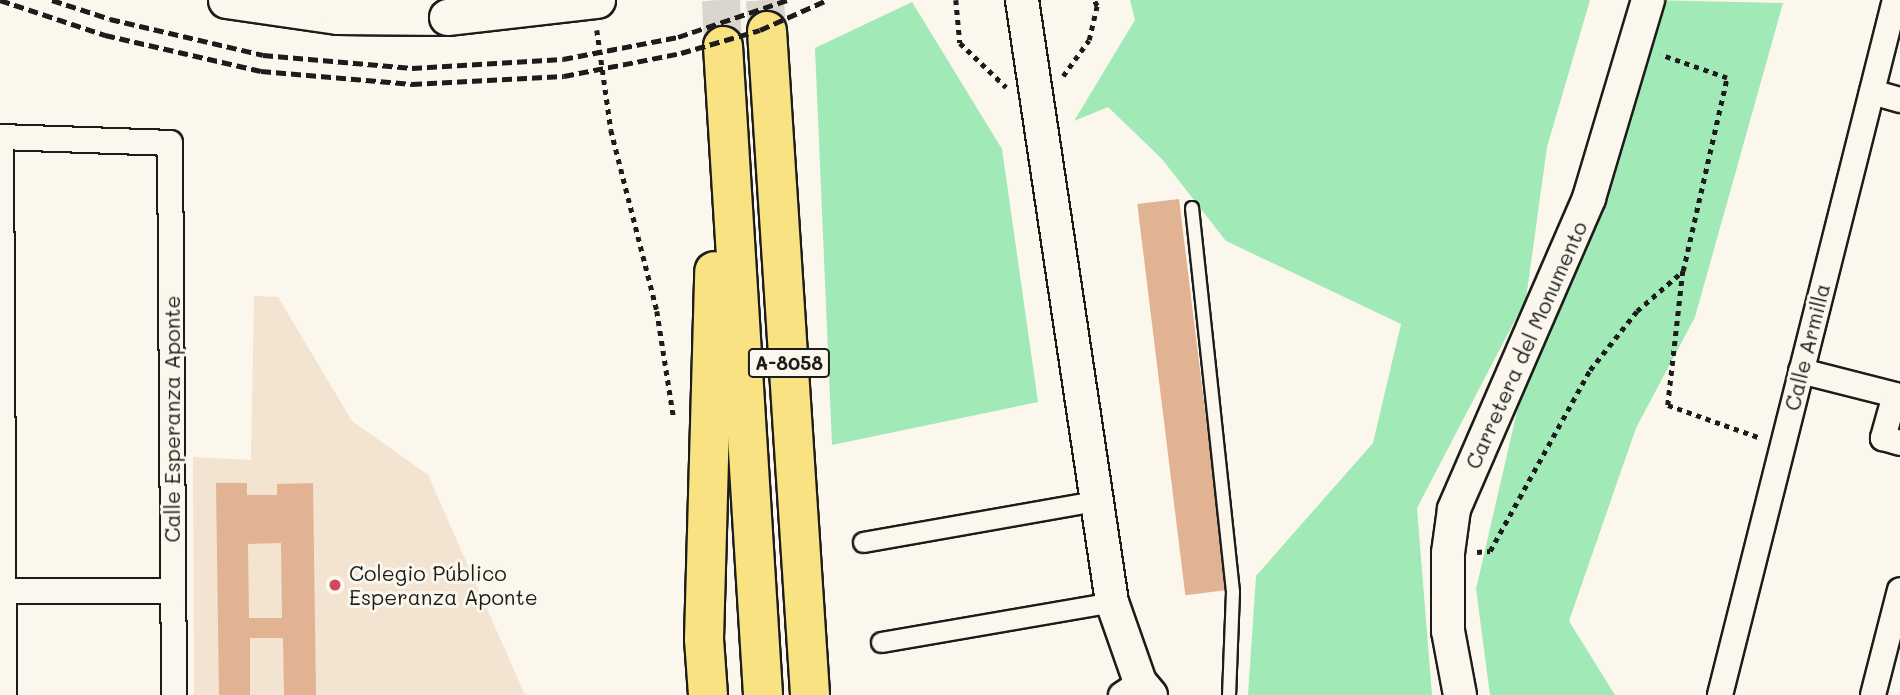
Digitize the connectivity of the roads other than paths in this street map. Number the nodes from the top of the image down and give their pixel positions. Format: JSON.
{"nodes":[{"id":1,"x":226,"y":0,"type":"edge"},
{"id":2,"x":1022,"y":0,"type":"edge"},
{"id":3,"x":1648,"y":0,"type":"edge"},
{"id":4,"x":1895,"y":0,"type":"edge"},
{"id":5,"x":597,"y":13,"type":"edge"},
{"id":6,"x":767,"y":31,"type":"tunnel mouth"},
{"id":7,"x":723,"y":46,"type":"tunnel mouth"},
{"id":8,"x":1872,"y":92,"type":"junction"},
{"id":9,"x":1900,"y":100,"type":"edge"},
{"id":10,"x":1,"y":137,"type":"edge"},
{"id":11,"x":1192,"y":208,"type":"dead end"},
{"id":12,"x":732,"y":209,"type":"junction"},
{"id":13,"x":1801,"y":371,"type":"junction"},
{"id":14,"x":1900,"y":443,"type":"edge"},
{"id":15,"x":1096,"y":501,"type":"junction"},
{"id":16,"x":863,"y":542,"type":"dead end"},
{"id":17,"x":1900,"y":590,"type":"edge"},
{"id":18,"x":2,"y":591,"type":"edge"},
{"id":19,"x":173,"y":591,"type":"junction"},
{"id":20,"x":1112,"y":602,"type":"junction"},
{"id":21,"x":881,"y":642,"type":"dead end"},
{"id":22,"x":1137,"y":691,"type":"edge"},
{"id":23,"x":4,"y":695,"type":"edge"},
{"id":24,"x":174,"y":695,"type":"edge"},
{"id":25,"x":708,"y":695,"type":"edge"},
{"id":26,"x":763,"y":695,"type":"edge"},
{"id":27,"x":810,"y":695,"type":"edge"},
{"id":28,"x":1229,"y":695,"type":"edge"},
{"id":29,"x":1460,"y":695,"type":"edge"},
{"id":30,"x":1720,"y":695,"type":"edge"},
{"id":31,"x":1872,"y":695,"type":"edge"}],
"edges":[{"from":1,"to":5,"type":"main road","bridge":true},
{"from":2,"to":15,"type":"street"},
{"from":3,"to":29,"type":"street","name":"Carretera del Monumento"},
{"from":4,"to":8,"type":"street","name":"Calle Armilla"},
{"from":6,"to":27,"type":"highway","number":"A-8058"},
{"from":7,"to":12,"type":"highway","number":"A-8058"},
{"from":8,"to":9,"type":"street"},
{"from":8,"to":13,"type":"street","name":"Calle Armilla"},
{"from":10,"to":18,"type":"street"},
{"from":10,"to":19,"type":"street","name":"Calle Esperanza Aponte"},
{"from":11,"to":28,"type":"lane"},
{"from":12,"to":25,"type":"highway"},
{"from":12,"to":26,"type":"highway","number":"A-8058"},
{"from":13,"to":14,"type":"street"},
{"from":13,"to":30,"type":"street","name":"Calle Armilla"},
{"from":15,"to":16,"type":"street"},
{"from":15,"to":20,"type":"street"},
{"from":17,"to":31,"type":"street"},
{"from":18,"to":19,"type":"street"},
{"from":18,"to":23,"type":"street"},
{"from":19,"to":24,"type":"street","name":"Calle Esperanza Aponte"},
{"from":20,"to":21,"type":"street"},
{"from":20,"to":22,"type":"street"}]}
